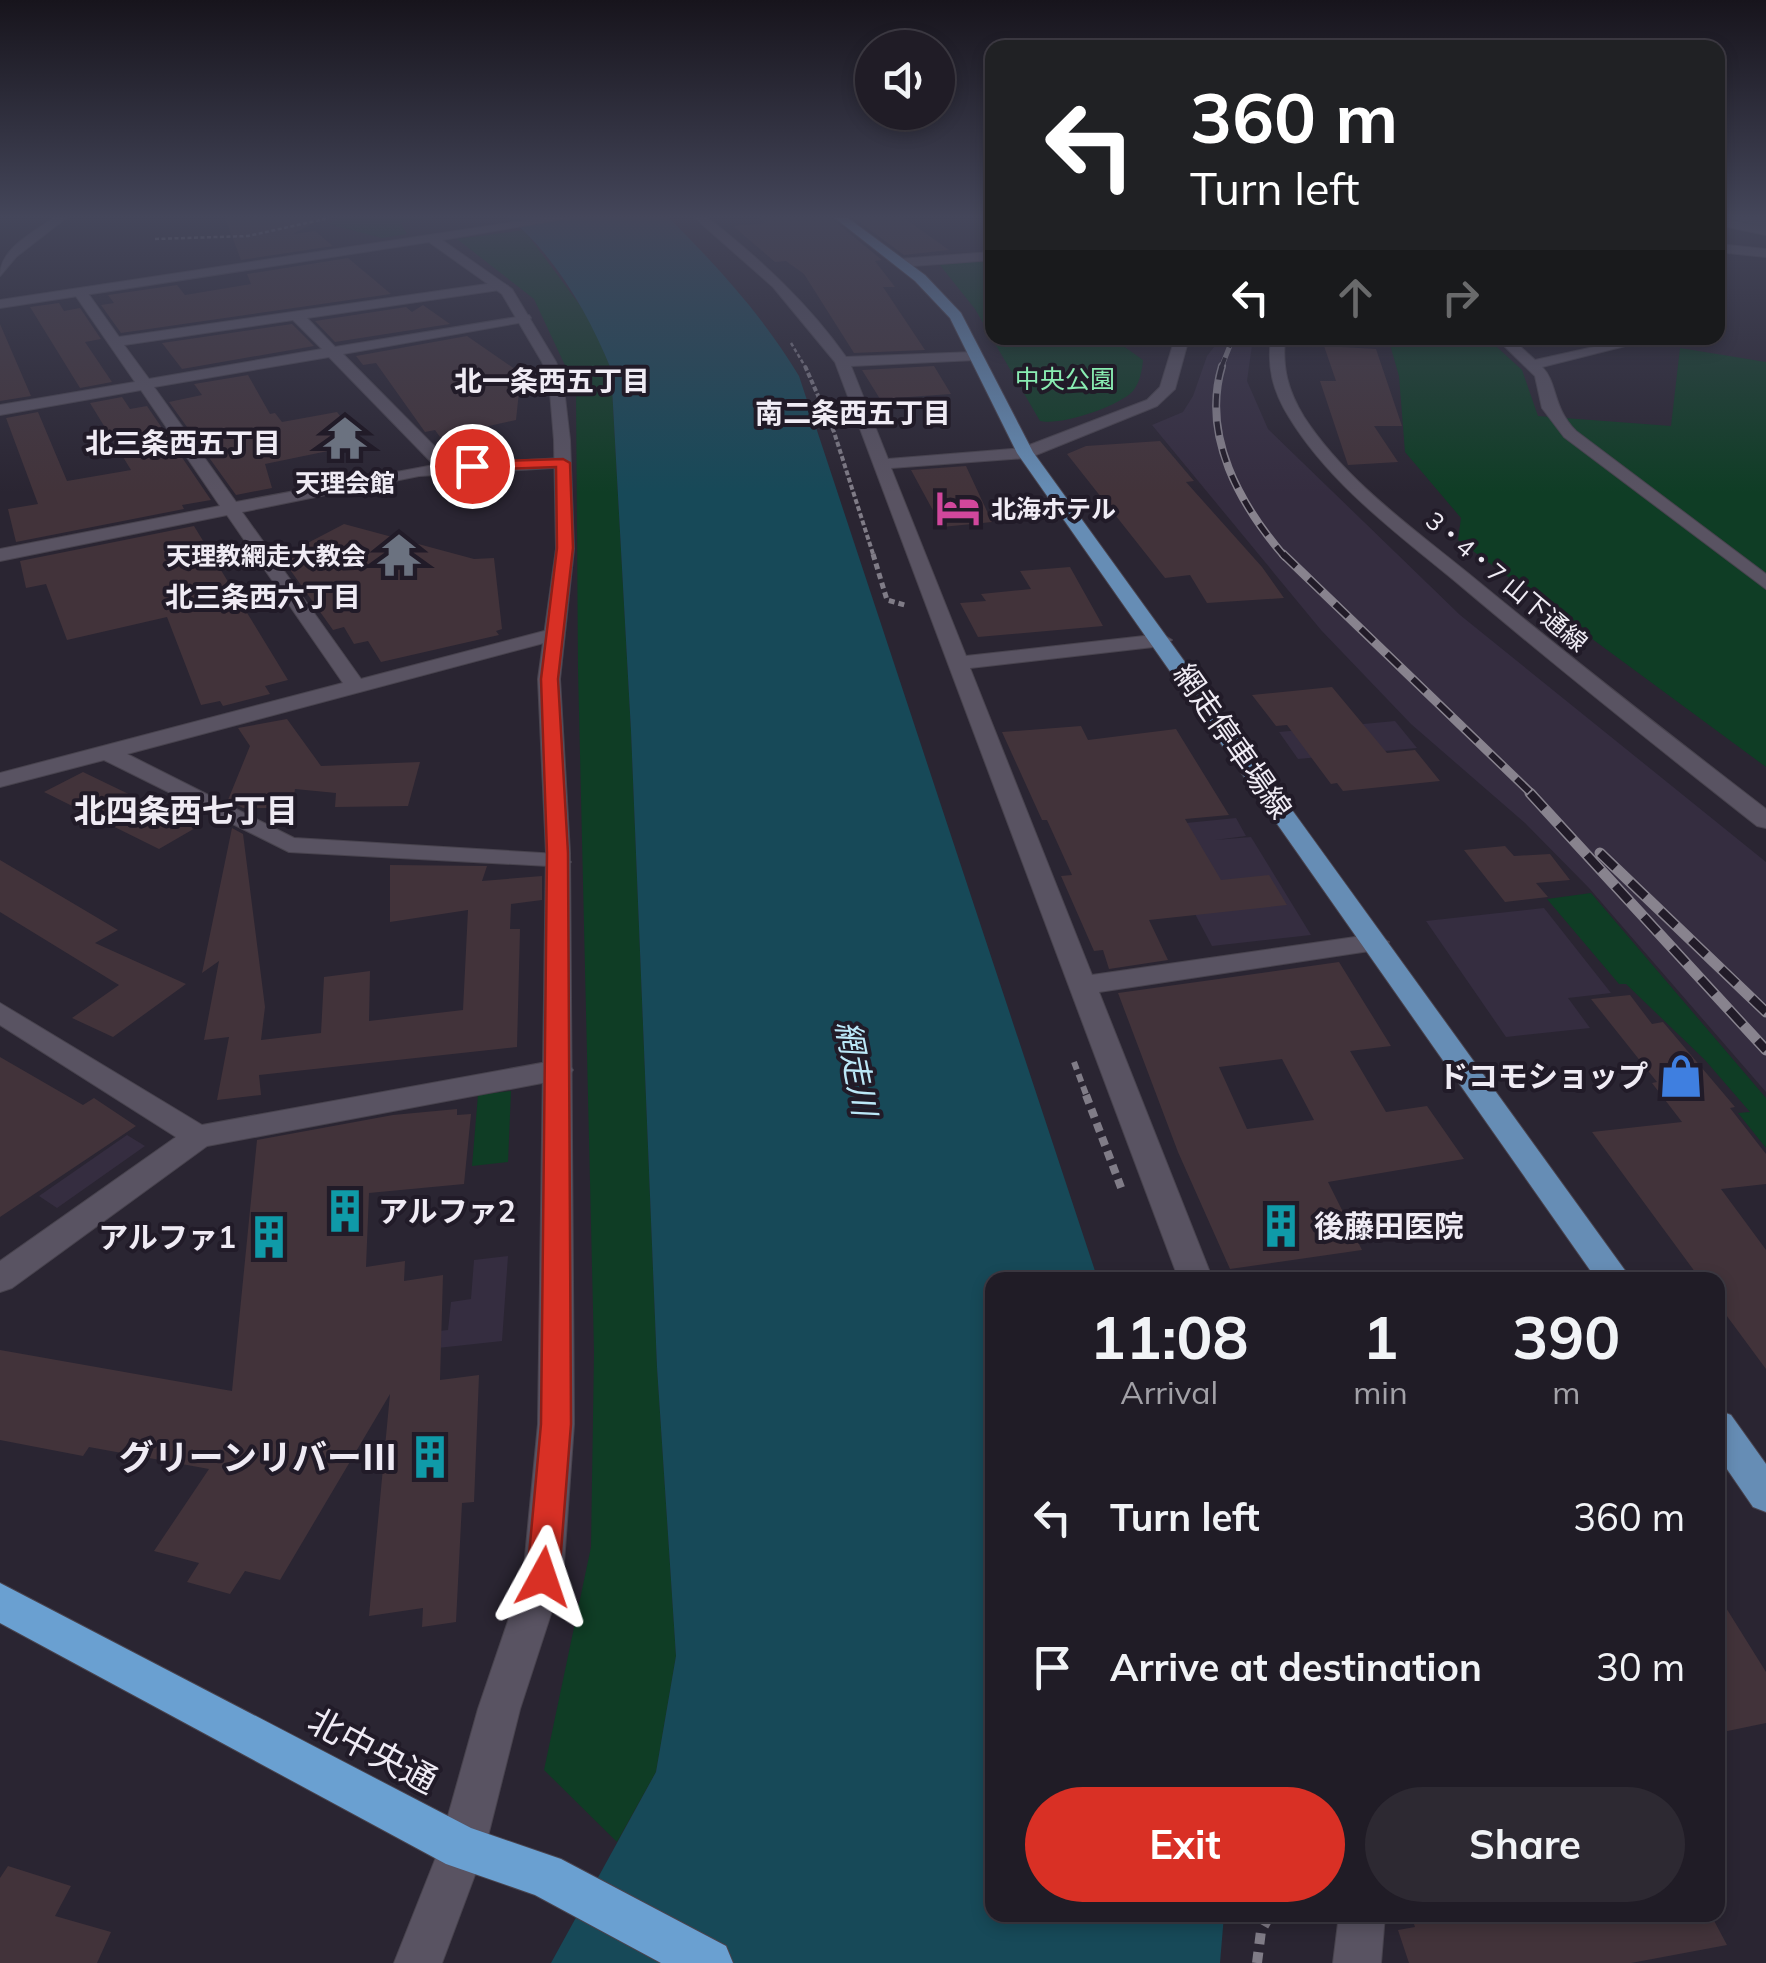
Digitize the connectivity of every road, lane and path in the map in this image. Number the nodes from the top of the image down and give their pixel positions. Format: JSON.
{"nodes":[{"id":1,"x":92,"y":310,"type":"edge"},
{"id":2,"x":327,"y":310,"type":"edge"},
{"id":3,"x":518,"y":310,"type":"edge"},
{"id":4,"x":804,"y":310,"type":"edge"},
{"id":5,"x":949,"y":310,"type":"edge"},
{"id":6,"x":295,"y":314,"type":"junction"},
{"id":7,"x":524,"y":318,"type":"junction"},
{"id":8,"x":788,"y":337,"type":"dead end"},
{"id":9,"x":115,"y":342,"type":"junction"},
{"id":10,"x":1180,"y":345,"type":"edge"},
{"id":11,"x":1277,"y":345,"type":"edge"},
{"id":12,"x":1511,"y":345,"type":"edge"},
{"id":13,"x":1620,"y":345,"type":"edge"},
{"id":14,"x":332,"y":352,"type":"junction"},
{"id":15,"x":975,"y":356,"type":"junction"},
{"id":16,"x":842,"y":362,"type":"junction"},
{"id":17,"x":1533,"y":365,"type":"junction"},
{"id":18,"x":145,"y":385,"type":"junction"},
{"id":19,"x":0,"y":410,"type":"edge"},
{"id":20,"x":1025,"y":453,"type":"junction"},
{"id":21,"x":563,"y":463,"type":"junction"},
{"id":22,"x":884,"y":464,"type":"junction"},
{"id":23,"x":446,"y":468,"type":"junction"},
{"id":24,"x":230,"y":509,"type":"junction"},
{"id":25,"x":0,"y":556,"type":"edge"},
{"id":26,"x":1766,"y":583,"type":"edge"},
{"id":27,"x":916,"y":611,"type":"dead end"},
{"id":28,"x":552,"y":635,"type":"junction"},
{"id":29,"x":1162,"y":640,"type":"junction"},
{"id":30,"x":959,"y":662,"type":"junction"},
{"id":31,"x":355,"y":686,"type":"junction"},
{"id":32,"x":106,"y":752,"type":"junction"},
{"id":33,"x":0,"y":780,"type":"edge"},
{"id":34,"x":1766,"y":821,"type":"edge"},
{"id":35,"x":558,"y":862,"type":"junction"},
{"id":36,"x":1376,"y":942,"type":"junction"},
{"id":37,"x":1084,"y":985,"type":"junction"},
{"id":38,"x":0,"y":1012,"type":"edge"},
{"id":39,"x":1070,"y":1052,"type":"dead end"},
{"id":40,"x":558,"y":1070,"type":"junction"},
{"id":41,"x":198,"y":1137,"type":"junction"},
{"id":42,"x":1128,"y":1207,"type":"dead end"},
{"id":43,"x":1193,"y":1272,"type":"edge"},
{"id":44,"x":1608,"y":1272,"type":"edge"},
{"id":45,"x":0,"y":1279,"type":"edge"},
{"id":46,"x":1725,"y":1436,"type":"edge"},
{"id":47,"x":1766,"y":1494,"type":"edge"},
{"id":48,"x":0,"y":1602,"type":"edge"},
{"id":49,"x":462,"y":1848,"type":"junction"},
{"id":50,"x":1266,"y":1922,"type":"edge"},
{"id":51,"x":1361,"y":1922,"type":"edge"},
{"id":52,"x":418,"y":1963,"type":"edge"},
{"id":53,"x":709,"y":1963,"type":"edge"},
{"id":54,"x":1258,"y":1963,"type":"edge"},
{"id":55,"x":1357,"y":1963,"type":"edge"}],
"edges":[{"from":1,"to":9,"type":"street"},
{"from":2,"to":6,"type":"street"},
{"from":3,"to":7,"type":"street"},
{"from":4,"to":16,"type":"street"},
{"from":5,"to":15,"type":"main road","name":"網走停車場線"},
{"from":6,"to":9,"type":"street"},
{"from":6,"to":14,"type":"street"},
{"from":7,"to":14,"type":"street"},
{"from":7,"to":21,"type":"street"},
{"from":8,"to":27,"type":"path"},
{"from":9,"to":18,"type":"street"},
{"from":10,"to":20,"type":"street"},
{"from":11,"to":34,"type":"street","name":"3・4・7 山下通線"},
{"from":12,"to":17,"type":"street"},
{"from":13,"to":17,"type":"street"},
{"from":14,"to":18,"type":"street"},
{"from":14,"to":23,"type":"street"},
{"from":15,"to":16,"type":"street"},
{"from":15,"to":20,"type":"main road","name":"網走停車場線"},
{"from":16,"to":22,"type":"street"},
{"from":17,"to":26,"type":"street"},
{"from":18,"to":19,"type":"street"},
{"from":18,"to":24,"type":"street"},
{"from":20,"to":22,"type":"street"},
{"from":20,"to":29,"type":"main road","name":"網走停車場線"},
{"from":21,"to":23,"type":"street"},
{"from":21,"to":28,"type":"street"},
{"from":22,"to":30,"type":"street"},
{"from":23,"to":24,"type":"street"},
{"from":24,"to":25,"type":"street"},
{"from":24,"to":31,"type":"street"},
{"from":28,"to":31,"type":"street"},
{"from":28,"to":35,"type":"street"},
{"from":29,"to":30,"type":"street"},
{"from":29,"to":36,"type":"main road","name":"網走停車場線"},
{"from":30,"to":37,"type":"street"},
{"from":31,"to":32,"type":"street"},
{"from":32,"to":33,"type":"street"},
{"from":32,"to":35,"type":"street"},
{"from":35,"to":40,"type":"street"},
{"from":36,"to":37,"type":"street"},
{"from":36,"to":44,"type":"main road","name":"網走停車場線"},
{"from":37,"to":43,"type":"street"},
{"from":38,"to":41,"type":"street"},
{"from":39,"to":42,"type":"path"},
{"from":40,"to":41,"type":"street"},
{"from":40,"to":49,"type":"street"},
{"from":41,"to":45,"type":"street"},
{"from":46,"to":47,"type":"main road"},
{"from":48,"to":49,"type":"highway","name":"北中央通"},
{"from":49,"to":52,"type":"street"},
{"from":49,"to":53,"type":"highway","name":"北中央通"},
{"from":50,"to":54,"type":"path"},
{"from":51,"to":55,"type":"street"}]}
